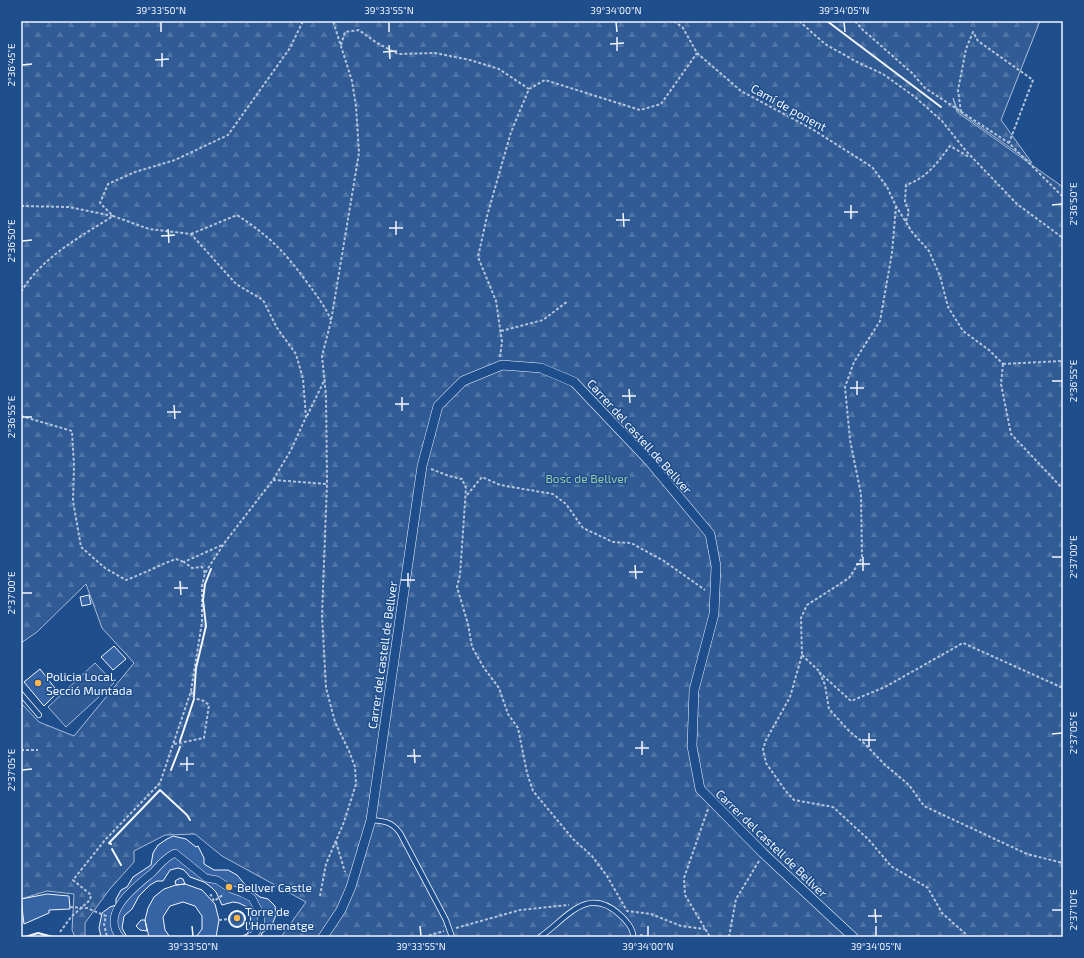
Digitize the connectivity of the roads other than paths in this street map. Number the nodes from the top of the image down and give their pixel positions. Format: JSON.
{"nodes":[{"id":1,"x":21,"y":694,"type":"edge"},
{"id":2,"x":39,"y":715,"type":"dead end"},
{"id":3,"x":371,"y":820,"type":"junction"},
{"id":4,"x":633,"y":935,"type":"edge"},
{"id":5,"x":120,"y":937,"type":"edge"},
{"id":6,"x":250,"y":937,"type":"edge"},
{"id":7,"x":323,"y":937,"type":"edge"},
{"id":8,"x":452,"y":937,"type":"edge"},
{"id":9,"x":540,"y":937,"type":"edge"},
{"id":10,"x":853,"y":937,"type":"edge"}],
"edges":[{"from":1,"to":2,"type":"lane"},
{"from":3,"to":7,"type":"street","name":"Carrer del castell de Bellver"},
{"from":3,"to":8,"type":"lane"},
{"from":3,"to":10,"type":"street","name":"Carrer del castell de Bellver"},
{"from":4,"to":9,"type":"lane"},
{"from":5,"to":6,"type":"street"}]}
